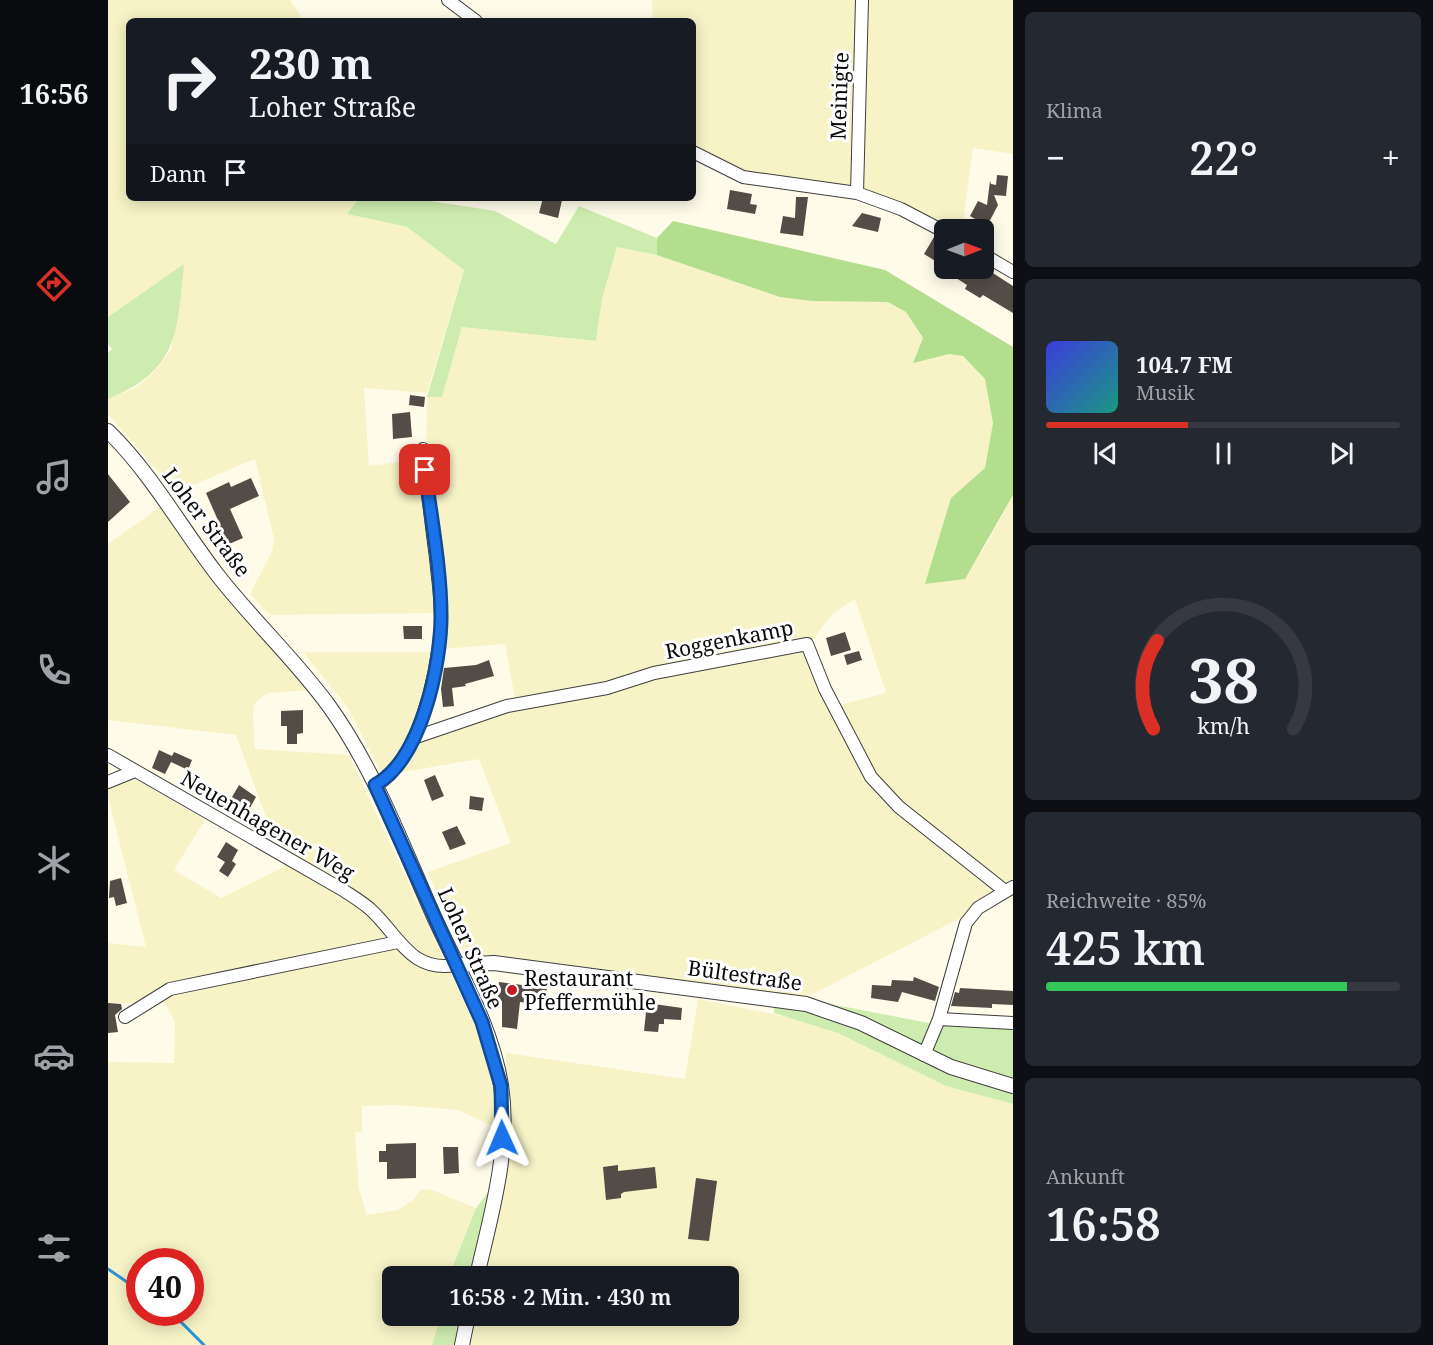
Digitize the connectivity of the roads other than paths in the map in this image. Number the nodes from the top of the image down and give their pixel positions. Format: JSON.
{"nodes":[{"id":1,"x":447,"y":0,"type":"edge"},
{"id":2,"x":862,"y":0,"type":"edge"},
{"id":3,"x":472,"y":18,"type":"edge"},
{"id":4,"x":696,"y":154,"type":"edge"},
{"id":5,"x":857,"y":193,"type":"junction"},
{"id":6,"x":934,"y":226,"type":"edge"},
{"id":7,"x":994,"y":261,"type":"edge"},
{"id":8,"x":1013,"y":272,"type":"edge"},
{"id":9,"x":108,"y":431,"type":"edge"},
{"id":10,"x":423,"y":448,"type":"dead end"},
{"id":11,"x":416,"y":737,"type":"junction"},
{"id":12,"x":108,"y":755,"type":"edge"},
{"id":13,"x":135,"y":771,"type":"junction"},
{"id":14,"x":108,"y":782,"type":"edge"},
{"id":15,"x":375,"y":785,"type":"junction"},
{"id":16,"x":1009,"y":889,"type":"edge"},
{"id":17,"x":398,"y":942,"type":"junction"},
{"id":18,"x":456,"y":965,"type":"junction"},
{"id":19,"x":124,"y":1017,"type":"dead end"},
{"id":20,"x":939,"y":1019,"type":"junction"},
{"id":21,"x":1013,"y":1023,"type":"edge"},
{"id":22,"x":924,"y":1055,"type":"junction"},
{"id":23,"x":1013,"y":1086,"type":"edge"},
{"id":24,"x":479,"y":1266,"type":"edge"},
{"id":25,"x":466,"y":1326,"type":"edge"},
{"id":26,"x":462,"y":1345,"type":"edge"}],
"edges":[{"from":1,"to":3,"type":"street"},
{"from":2,"to":5,"type":"street","name":"Meinigte"},
{"from":4,"to":5,"type":"street"},
{"from":5,"to":6,"type":"street"},
{"from":7,"to":8,"type":"street"},
{"from":9,"to":15,"type":"street","name":"Loher Straße"},
{"from":10,"to":11,"type":"street"},
{"from":11,"to":15,"type":"street"},
{"from":11,"to":16,"type":"street","name":"Roggenkamp"},
{"from":12,"to":13,"type":"street","name":"Neuenhagener Weg"},
{"from":13,"to":14,"type":"street"},
{"from":13,"to":17,"type":"street","name":"Neuenhagener Weg"},
{"from":15,"to":18,"type":"street","name":"Loher Straße"},
{"from":16,"to":20,"type":"street","name":"Roggenkamp"},
{"from":17,"to":18,"type":"street","name":"Neuenhagener Weg"},
{"from":17,"to":19,"type":"street"},
{"from":18,"to":22,"type":"street","name":"Bültestraße"},
{"from":18,"to":24,"type":"street","name":"Loher Straße"},
{"from":20,"to":21,"type":"street"},
{"from":20,"to":22,"type":"street","name":"Roggenkamp"},
{"from":22,"to":23,"type":"street","name":"Bültestraße"},
{"from":25,"to":26,"type":"street"}]}
